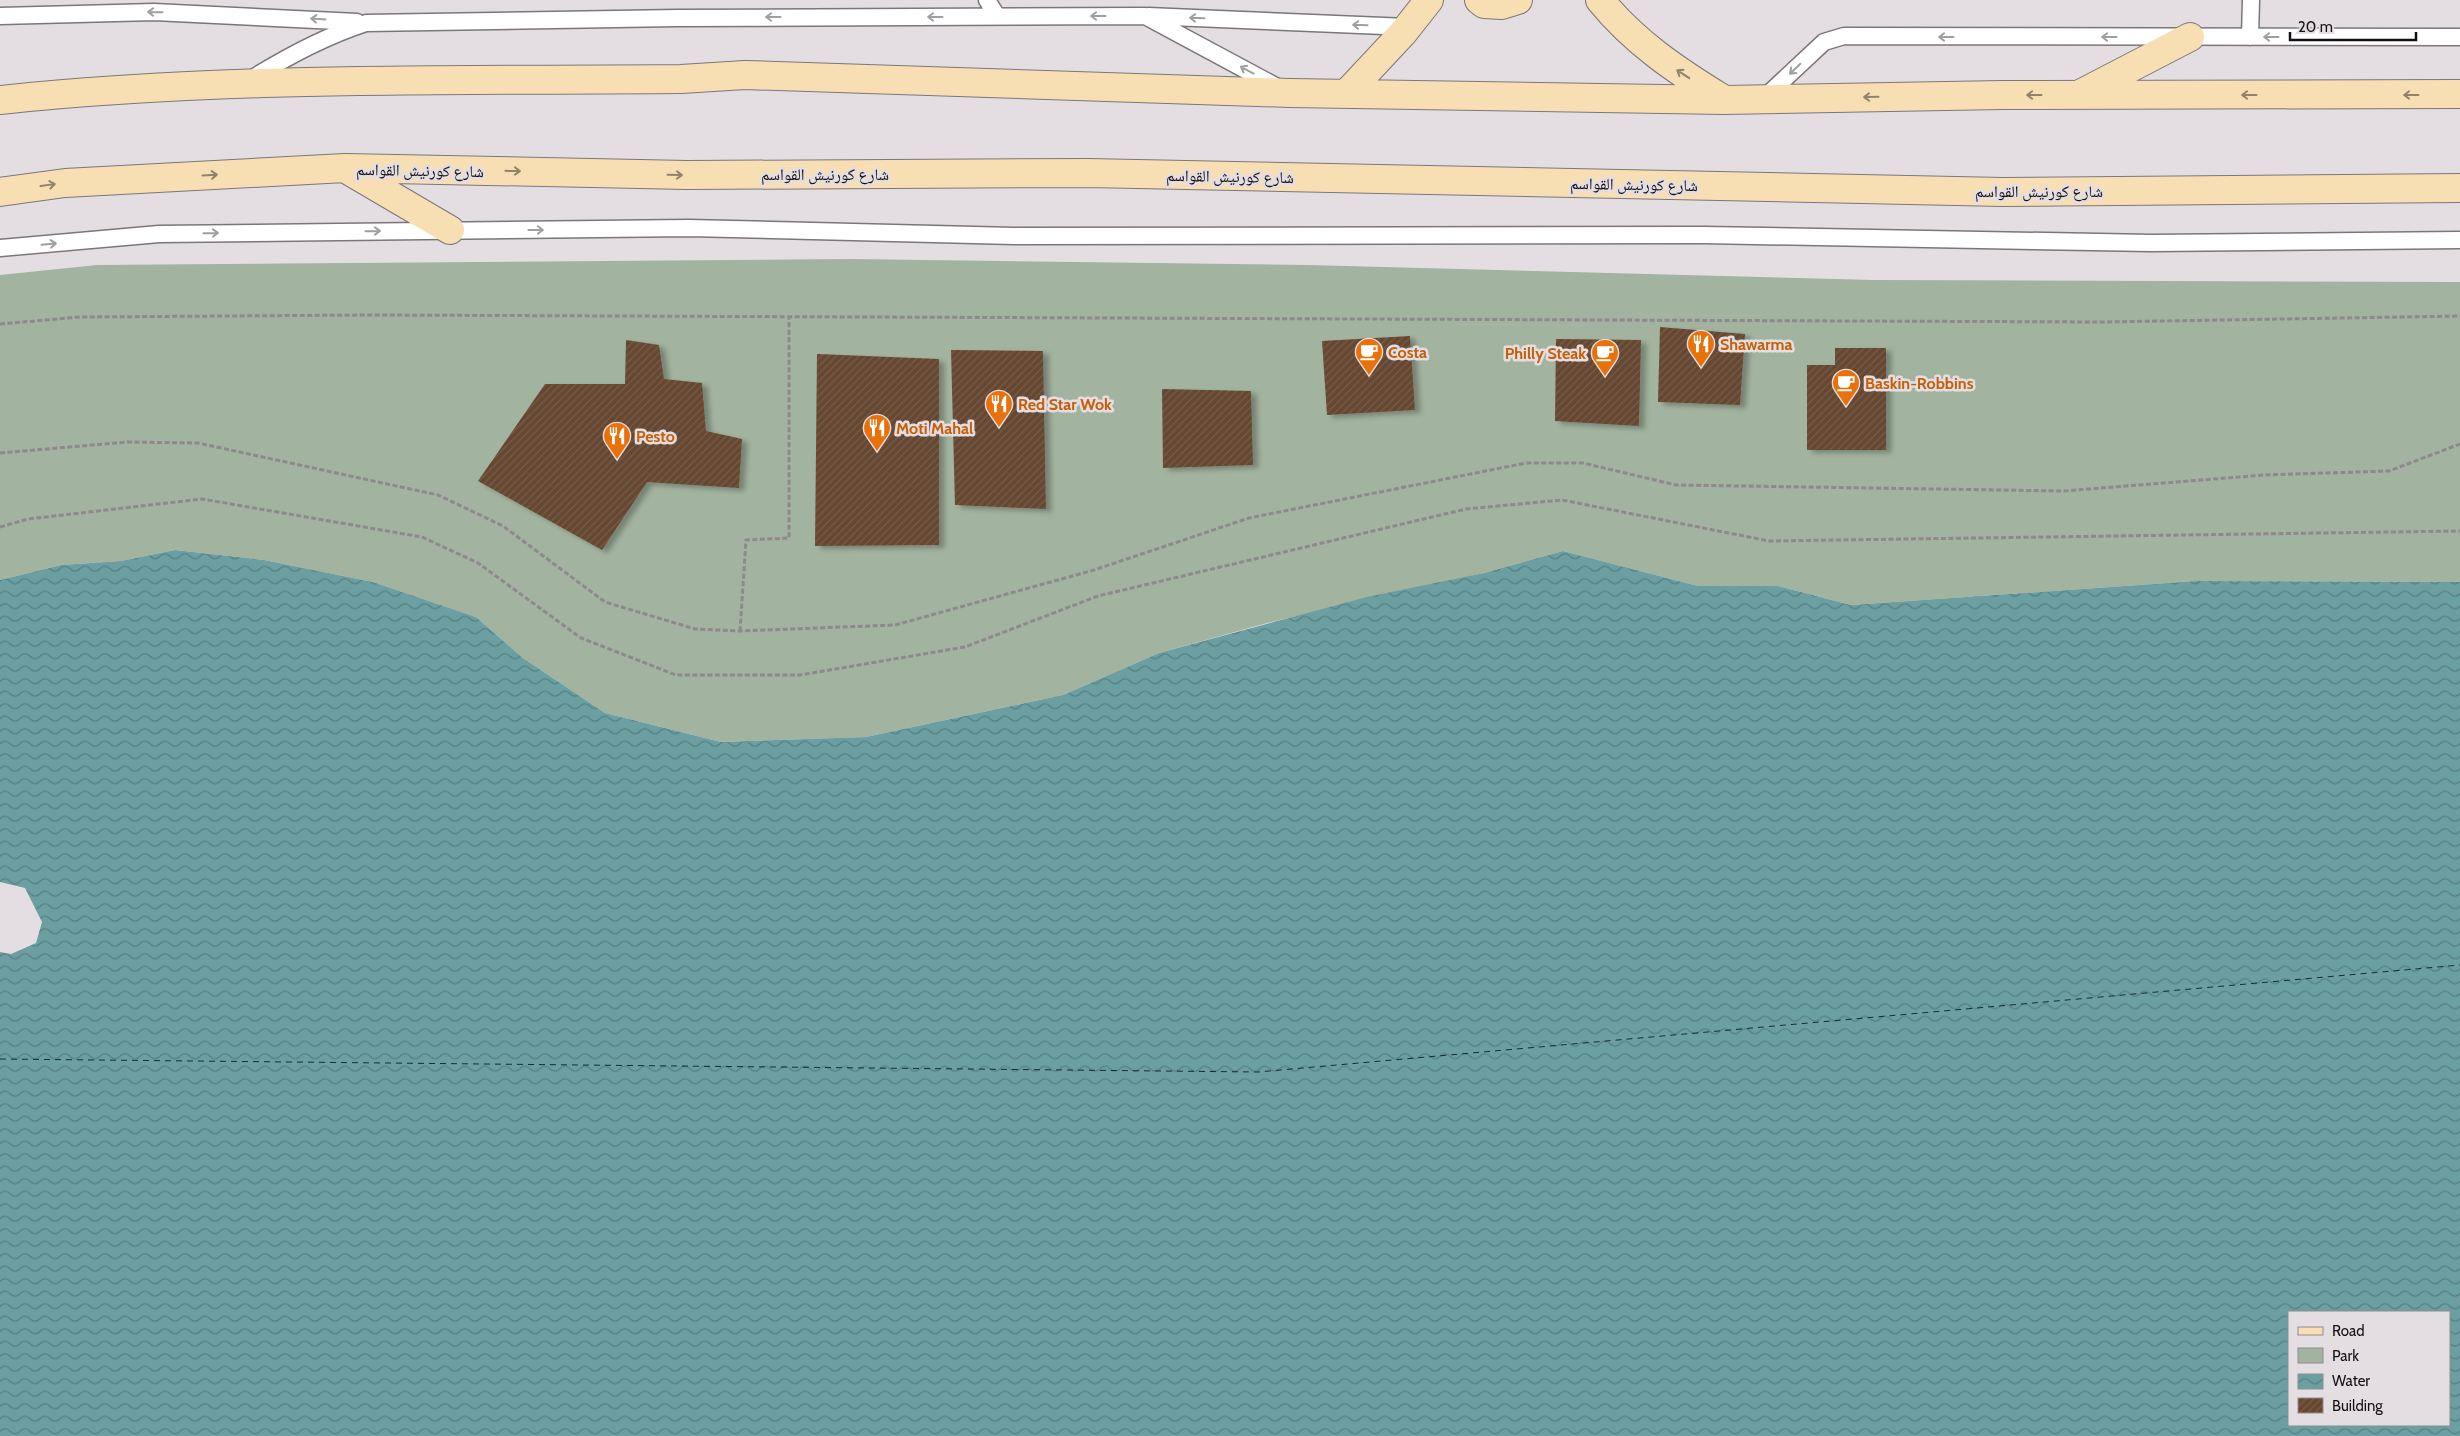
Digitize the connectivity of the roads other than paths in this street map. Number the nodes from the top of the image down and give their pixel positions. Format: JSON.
{"nodes":[{"id":1,"x":988,"y":0,"type":"edge"},
{"id":2,"x":1429,"y":0,"type":"edge"},
{"id":3,"x":1480,"y":0,"type":"edge"},
{"id":4,"x":1518,"y":0,"type":"edge"},
{"id":5,"x":1600,"y":0,"type":"edge"},
{"id":6,"x":2251,"y":0,"type":"edge"},
{"id":7,"x":24,"y":7,"type":"edge"},
{"id":8,"x":0,"y":16,"type":"edge"},
{"id":9,"x":997,"y":16,"type":"junction"},
{"id":10,"x":1145,"y":16,"type":"junction"},
{"id":11,"x":366,"y":23,"type":"junction"},
{"id":12,"x":1408,"y":27,"type":"junction"},
{"id":13,"x":2190,"y":37,"type":"junction"},
{"id":14,"x":2250,"y":37,"type":"junction"},
{"id":15,"x":2460,"y":37,"type":"edge"},
{"id":16,"x":244,"y":84,"type":"junction"},
{"id":17,"x":1290,"y":93,"type":"junction"},
{"id":18,"x":1346,"y":94,"type":"junction"},
{"id":19,"x":2460,"y":94,"type":"edge"},
{"id":20,"x":2077,"y":95,"type":"junction"},
{"id":21,"x":1763,"y":99,"type":"junction"},
{"id":22,"x":0,"y":100,"type":"edge"},
{"id":23,"x":1724,"y":100,"type":"junction"},
{"id":24,"x":345,"y":168,"type":"junction"},
{"id":25,"x":2460,"y":188,"type":"edge"},
{"id":26,"x":0,"y":192,"type":"edge"},
{"id":27,"x":450,"y":230,"type":"junction"},
{"id":28,"x":2460,"y":240,"type":"edge"},
{"id":29,"x":0,"y":248,"type":"edge"}],
"edges":[{"from":1,"to":9,"type":"lane"},
{"from":2,"to":12,"type":"main road"},
{"from":3,"to":4,"type":"main road"},
{"from":23,"to":5,"type":"main road","one_way":true},
{"from":6,"to":14,"type":"lane"},
{"from":7,"to":8,"type":"lane"},
{"from":11,"to":7,"type":"lane","one_way":true},
{"from":10,"to":9,"type":"lane","one_way":true},
{"from":9,"to":11,"type":"lane","one_way":true},
{"from":12,"to":10,"type":"lane","one_way":true},
{"from":17,"to":10,"type":"lane","one_way":true},
{"from":11,"to":16,"type":"lane"},
{"from":12,"to":18,"type":"main road"},
{"from":13,"to":14,"type":"lane"},
{"from":13,"to":20,"type":"main road"},
{"from":13,"to":21,"type":"lane","one_way":true},
{"from":15,"to":14,"type":"lane","one_way":true},
{"from":16,"to":17,"type":"main road"},
{"from":16,"to":22,"type":"main road"},
{"from":17,"to":18,"type":"main road"},
{"from":18,"to":23,"type":"main road"},
{"from":19,"to":20,"type":"main road","one_way":true},
{"from":20,"to":21,"type":"main road","one_way":true},
{"from":21,"to":23,"type":"main road"},
{"from":24,"to":25,"type":"main road","name":"شارع كورنيش القواسم","one_way":true},
{"from":26,"to":24,"type":"main road","name":"شارع كورنيش القواسم","one_way":true},
{"from":24,"to":27,"type":"main road"},
{"from":27,"to":28,"type":"lane","one_way":true},
{"from":29,"to":27,"type":"lane","one_way":true}]}
